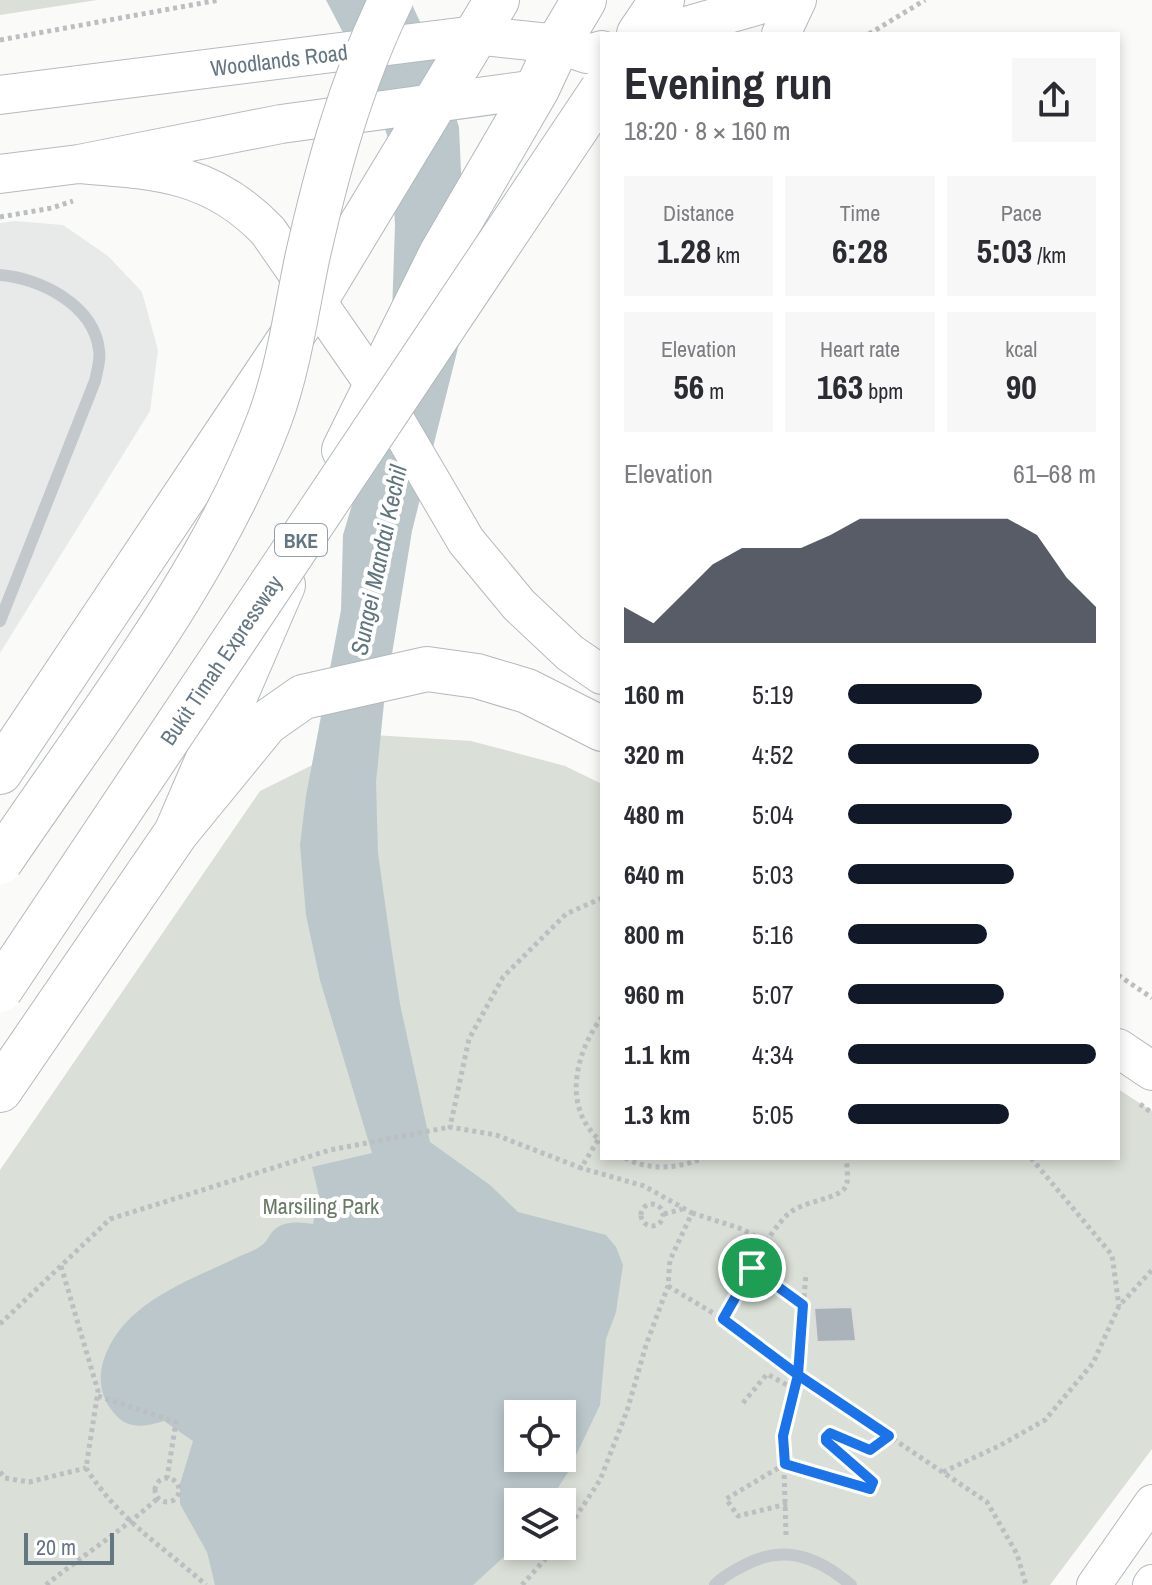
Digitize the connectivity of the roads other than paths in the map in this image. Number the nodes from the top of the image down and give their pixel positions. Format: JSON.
{"nodes":[{"id":1,"x":391,"y":0,"type":"edge"},
{"id":2,"x":584,"y":0,"type":"edge"},
{"id":3,"x":662,"y":0,"type":"edge"},
{"id":4,"x":777,"y":0,"type":"edge"},
{"id":5,"x":797,"y":0,"type":"edge"},
{"id":6,"x":486,"y":17,"type":"edge"},
{"id":7,"x":640,"y":32,"type":"edge"},
{"id":8,"x":665,"y":32,"type":"edge"},
{"id":9,"x":782,"y":32,"type":"edge"},
{"id":10,"x":558,"y":44,"type":"junction"},
{"id":11,"x":600,"y":51,"type":"edge"},
{"id":12,"x":537,"y":89,"type":"junction"},
{"id":13,"x":600,"y":93,"type":"edge"},
{"id":14,"x":0,"y":95,"type":"edge"},
{"id":15,"x":435,"y":101,"type":"junction"},
{"id":16,"x":0,"y":174,"type":"edge"},
{"id":17,"x":78,"y":182,"type":"junction"},
{"id":18,"x":0,"y":275,"type":"edge"},
{"id":19,"x":315,"y":301,"type":"junction"},
{"id":20,"x":368,"y":402,"type":"junction"},
{"id":21,"x":0,"y":621,"type":"edge"},
{"id":22,"x":600,"y":674,"type":"edge"},
{"id":23,"x":600,"y":728,"type":"edge"},
{"id":24,"x":0,"y":772,"type":"edge"},
{"id":25,"x":176,"y":833,"type":"junction"},
{"id":26,"x":0,"y":862,"type":"edge"},
{"id":27,"x":0,"y":990,"type":"edge"},
{"id":28,"x":1120,"y":1049,"type":"edge"},
{"id":29,"x":1152,"y":1071,"type":"edge"},
{"id":30,"x":0,"y":1090,"type":"edge"},
{"id":31,"x":1152,"y":1502,"type":"edge"},
{"id":32,"x":715,"y":1585,"type":"edge"},
{"id":33,"x":851,"y":1585,"type":"edge"},
{"id":34,"x":1094,"y":1585,"type":"edge"}],
"edges":[{"from":1,"to":26,"type":"highway","bridge":true},
{"from":2,"to":10,"type":"highway"},
{"from":3,"to":7,"type":"highway"},
{"from":4,"to":8,"type":"main road"},
{"from":5,"to":9,"type":"main road"},
{"from":6,"to":10,"type":"main road","name":"Woodlands Road"},
{"from":6,"to":14,"type":"main road","name":"Woodlands Road"},
{"from":6,"to":15,"type":"highway"},
{"from":10,"to":11,"type":"main road","name":"Woodlands Road"},
{"from":10,"to":12,"type":"highway"},
{"from":12,"to":15,"type":"main road"},
{"from":12,"to":20,"type":"highway"},
{"from":13,"to":27,"type":"highway","name":"Bukit Timah Expressway","number":"BKE","bridge":true},
{"from":15,"to":17,"type":"main road"},
{"from":15,"to":19,"type":"highway"},
{"from":16,"to":17,"type":"main road"},
{"from":17,"to":19,"type":"main road"},
{"from":18,"to":21,"type":"lane"},
{"from":19,"to":20,"type":"main road"},
{"from":19,"to":24,"type":"highway"},
{"from":20,"to":22,"type":"main road"},
{"from":20,"to":25,"type":"highway"},
{"from":23,"to":25,"type":"highway"},
{"from":25,"to":30,"type":"highway"},
{"from":28,"to":29,"type":"main road"},
{"from":31,"to":34,"type":"main road"},
{"from":32,"to":33,"type":"lane"}]}
